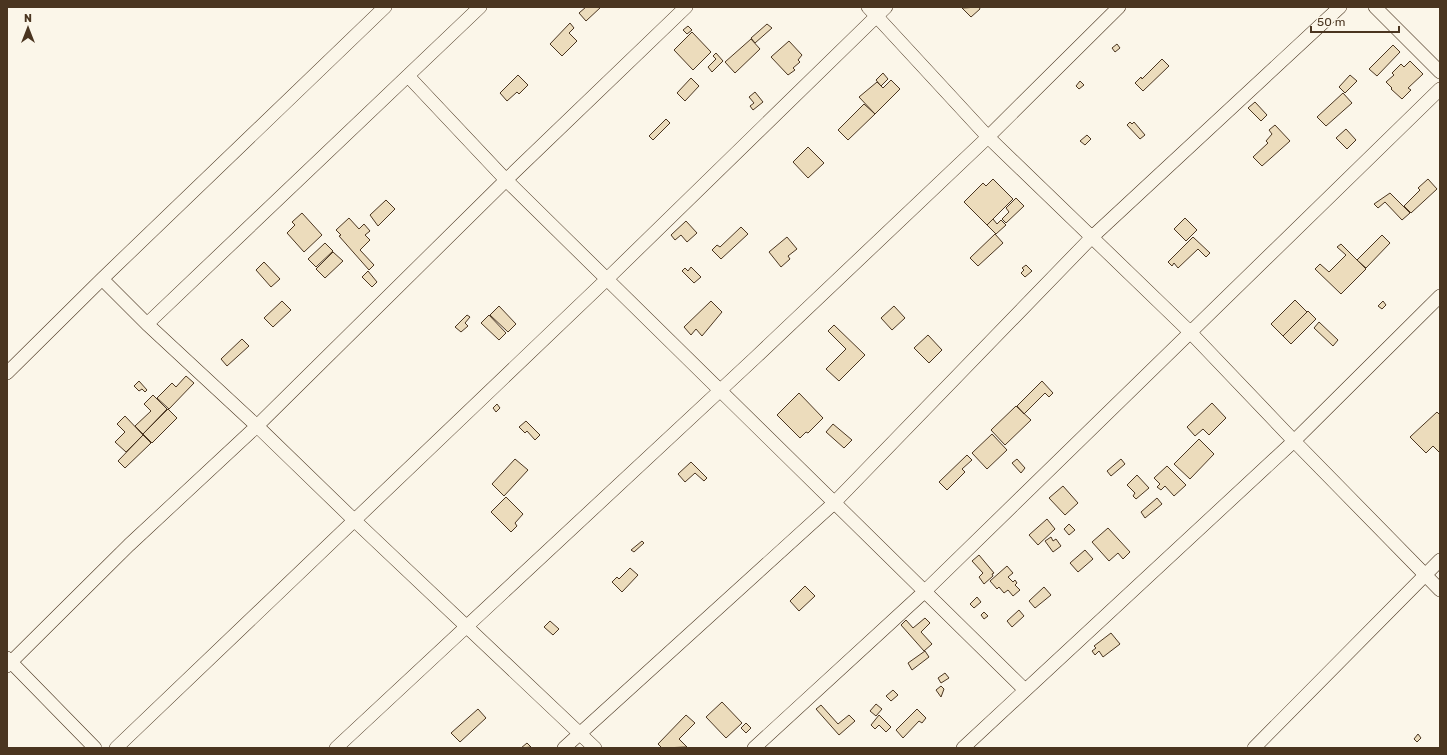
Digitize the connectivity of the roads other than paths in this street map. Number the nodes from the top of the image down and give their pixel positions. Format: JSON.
{"nodes":[{"id":1,"x":385,"y":7,"type":"edge"},
{"id":2,"x":480,"y":7,"type":"edge"},
{"id":3,"x":686,"y":7,"type":"edge"},
{"id":4,"x":1119,"y":7,"type":"edge"},
{"id":5,"x":1340,"y":7,"type":"edge"},
{"id":6,"x":1375,"y":7,"type":"edge"},
{"id":7,"x":877,"y":10,"type":"edge"},
{"id":8,"x":1440,"y":72,"type":"edge"},
{"id":9,"x":408,"y":76,"type":"junction"},
{"id":10,"x":1440,"y":89,"type":"edge"},
{"id":11,"x":988,"y":137,"type":"junction"},
{"id":12,"x":506,"y":180,"type":"junction"},
{"id":13,"x":1091,"y":238,"type":"junction"},
{"id":14,"x":102,"y":279,"type":"junction"},
{"id":15,"x":607,"y":279,"type":"junction"},
{"id":16,"x":1440,"y":296,"type":"edge"},
{"id":17,"x":147,"y":324,"type":"junction"},
{"id":18,"x":1190,"y":332,"type":"junction"},
{"id":19,"x":7,"y":373,"type":"edge"},
{"id":20,"x":720,"y":390,"type":"junction"},
{"id":21,"x":257,"y":426,"type":"junction"},
{"id":22,"x":1294,"y":441,"type":"junction"},
{"id":23,"x":834,"y":503,"type":"junction"},
{"id":24,"x":354,"y":520,"type":"junction"},
{"id":25,"x":1440,"y":560,"type":"edge"},
{"id":26,"x":1424,"y":575,"type":"junction"},
{"id":27,"x":1440,"y":590,"type":"edge"},
{"id":28,"x":924,"y":592,"type":"junction"},
{"id":29,"x":467,"y":626,"type":"junction"},
{"id":30,"x":8,"y":662,"type":"edge"},
{"id":31,"x":1025,"y":690,"type":"junction"},
{"id":32,"x":581,"y":733,"type":"junction"},
{"id":33,"x":95,"y":748,"type":"edge"},
{"id":34,"x":116,"y":748,"type":"edge"},
{"id":35,"x":336,"y":748,"type":"edge"},
{"id":36,"x":564,"y":748,"type":"edge"},
{"id":37,"x":596,"y":748,"type":"edge"},
{"id":38,"x":754,"y":748,"type":"edge"},
{"id":39,"x":963,"y":748,"type":"edge"},
{"id":40,"x":1254,"y":748,"type":"edge"}],
"edges":[{"from":1,"to":14,"type":"street"},
{"from":2,"to":9,"type":"street"},
{"from":3,"to":12,"type":"street"},
{"from":4,"to":11,"type":"street"},
{"from":5,"to":13,"type":"street"},
{"from":6,"to":8,"type":"street"},
{"from":7,"to":11,"type":"street"},
{"from":7,"to":15,"type":"street"},
{"from":9,"to":12,"type":"street"},
{"from":9,"to":17,"type":"street"},
{"from":10,"to":18,"type":"street"},
{"from":11,"to":13,"type":"street"},
{"from":11,"to":20,"type":"street"},
{"from":12,"to":15,"type":"street"},
{"from":12,"to":21,"type":"street"},
{"from":13,"to":18,"type":"street"},
{"from":13,"to":23,"type":"street"},
{"from":14,"to":17,"type":"street"},
{"from":14,"to":19,"type":"street"},
{"from":15,"to":20,"type":"street"},
{"from":15,"to":24,"type":"street"},
{"from":16,"to":22,"type":"street"},
{"from":17,"to":21,"type":"street"},
{"from":18,"to":22,"type":"street"},
{"from":18,"to":28,"type":"street"},
{"from":20,"to":23,"type":"street"},
{"from":20,"to":29,"type":"street"},
{"from":21,"to":24,"type":"street"},
{"from":21,"to":30,"type":"street"},
{"from":22,"to":26,"type":"street"},
{"from":22,"to":31,"type":"street"},
{"from":23,"to":28,"type":"street"},
{"from":23,"to":32,"type":"street"},
{"from":24,"to":29,"type":"street"},
{"from":24,"to":34,"type":"street"},
{"from":25,"to":26,"type":"street"},
{"from":26,"to":27,"type":"street"},
{"from":26,"to":40,"type":"street"},
{"from":28,"to":31,"type":"street"},
{"from":28,"to":38,"type":"street"},
{"from":29,"to":32,"type":"street"},
{"from":29,"to":35,"type":"street"},
{"from":30,"to":33,"type":"street"},
{"from":31,"to":39,"type":"street"},
{"from":32,"to":36,"type":"street"},
{"from":32,"to":37,"type":"street"}]}
